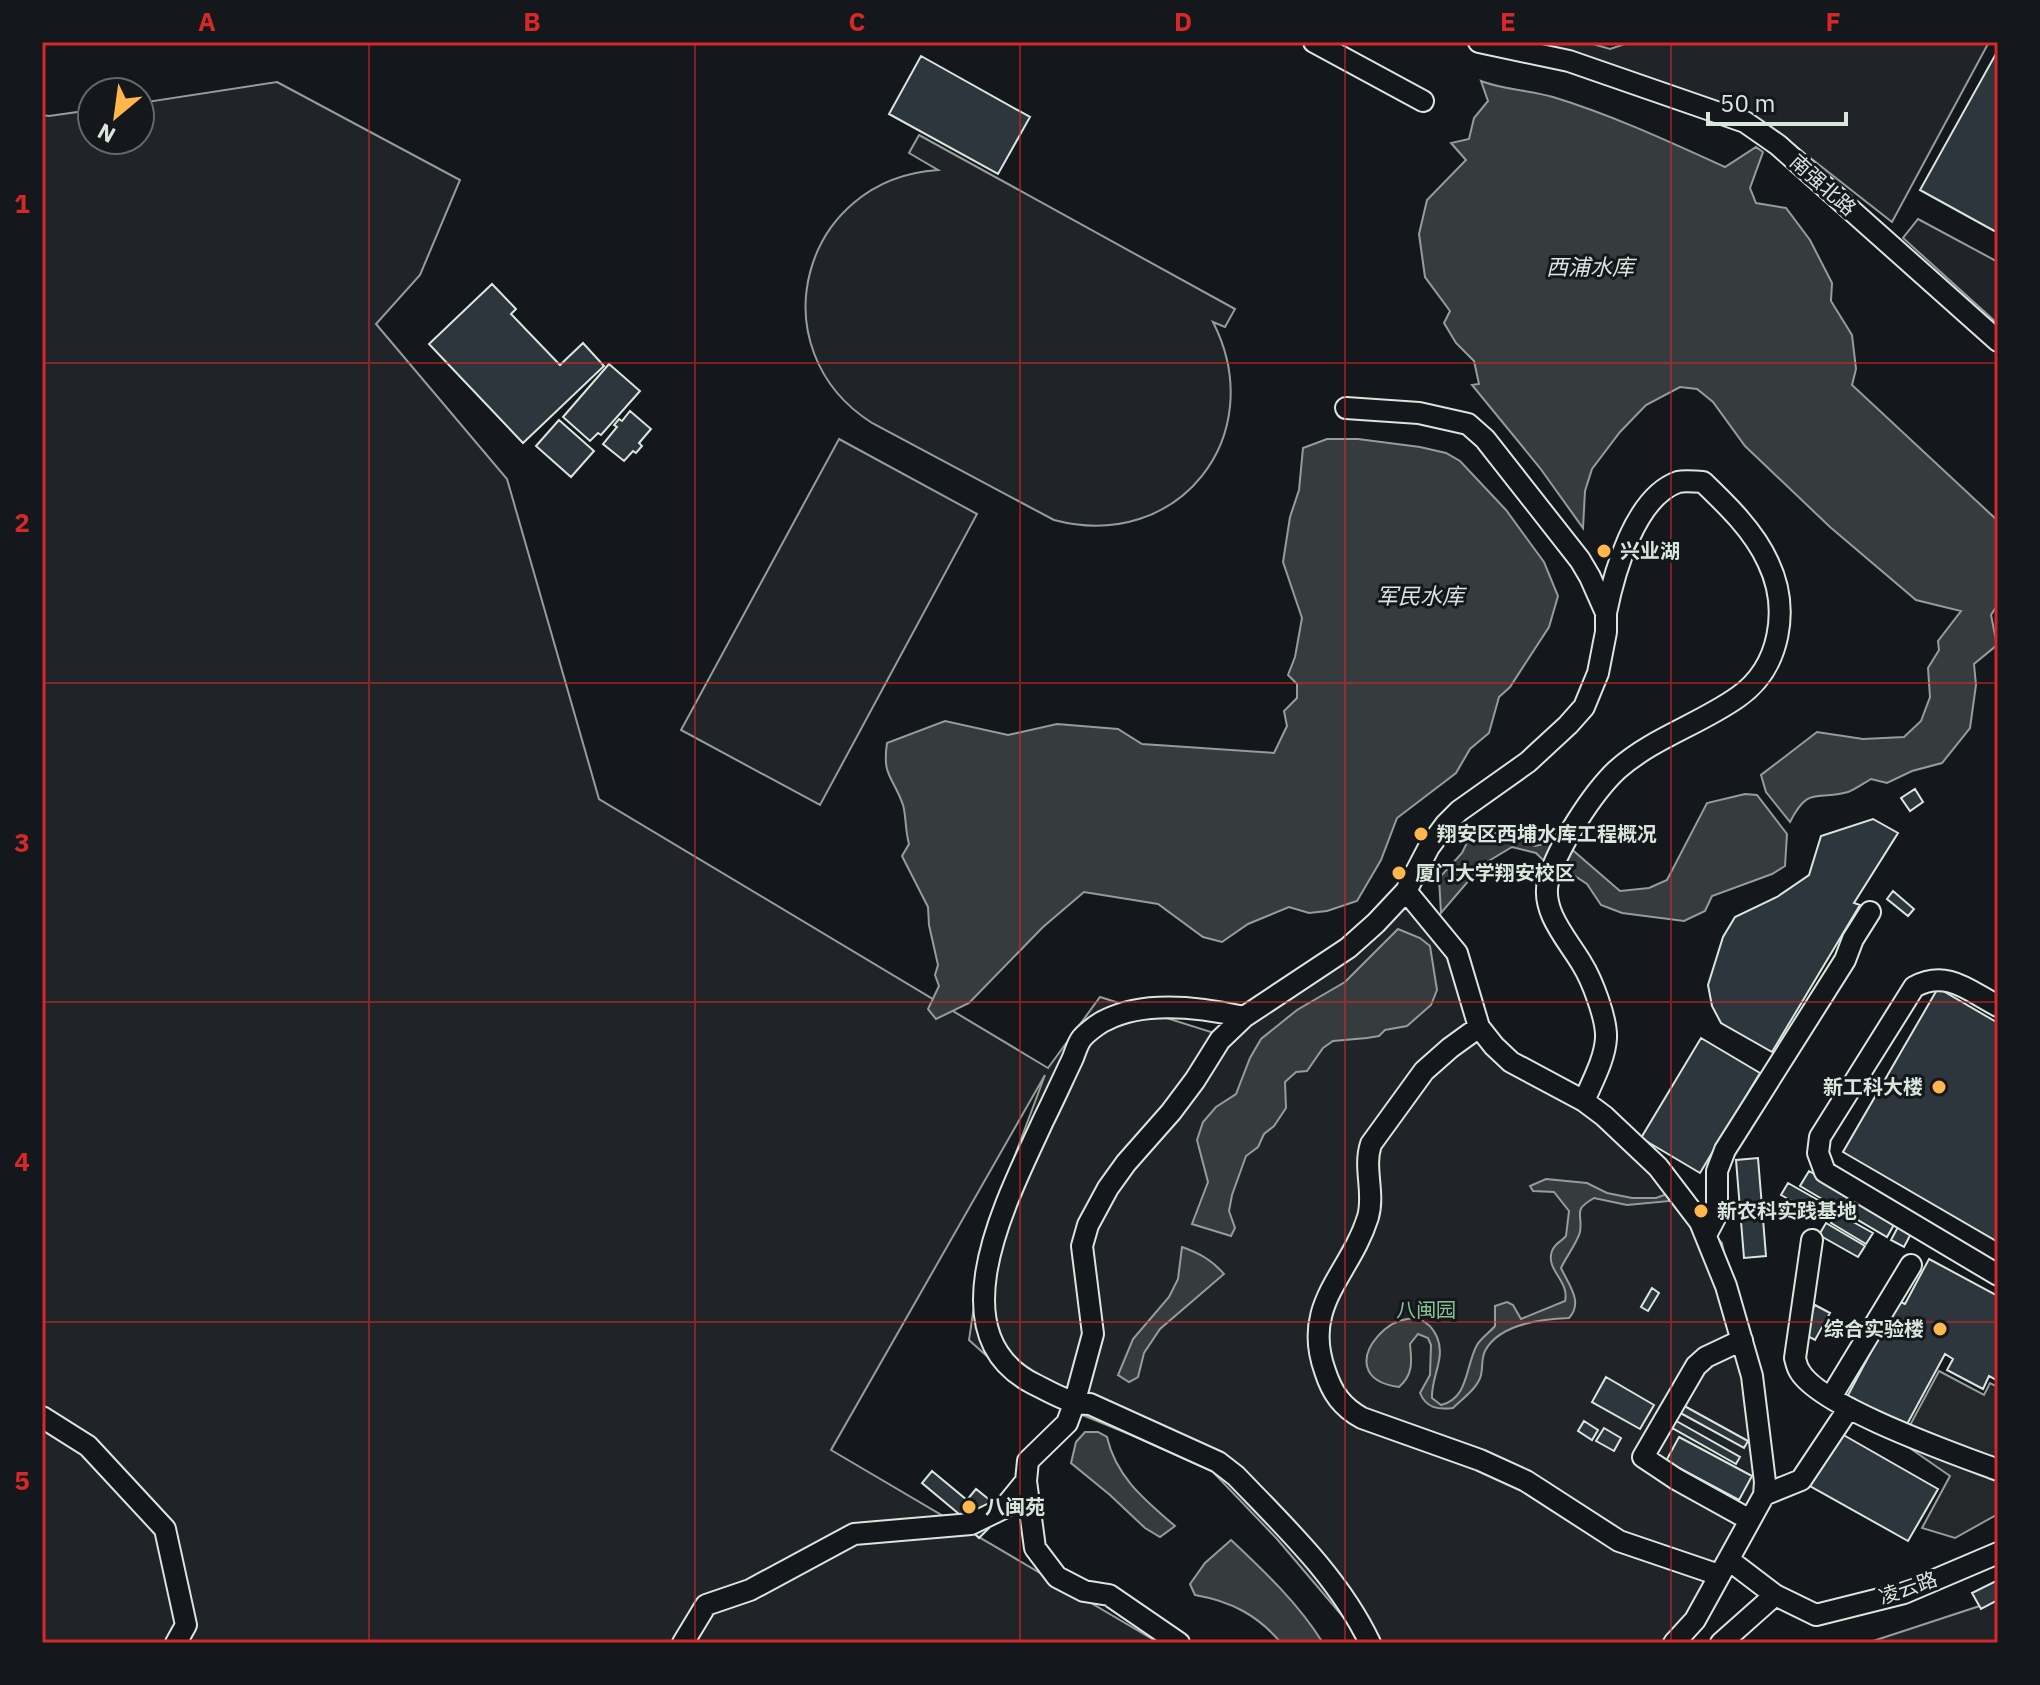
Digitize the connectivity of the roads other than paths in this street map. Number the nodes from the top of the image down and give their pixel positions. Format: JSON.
{"nodes":[{"id":1,"x":1314,"y":42,"type":"edge"},
{"id":2,"x":1479,"y":42,"type":"edge"},
{"id":3,"x":1423,"y":101,"type":"dead end"},
{"id":4,"x":1998,"y":341,"type":"edge"},
{"id":5,"x":1346,"y":408,"type":"dead end"},
{"id":6,"x":1606,"y":613,"type":"junction"},
{"id":7,"x":1406,"y":891,"type":"junction"},
{"id":8,"x":1870,"y":912,"type":"dead end"},
{"id":9,"x":1998,"y":1006,"type":"edge"},
{"id":10,"x":1244,"y":1017,"type":"junction"},
{"id":11,"x":1479,"y":1027,"type":"junction"},
{"id":12,"x":1584,"y":1101,"type":"junction"},
{"id":13,"x":1706,"y":1235,"type":"junction"},
{"id":14,"x":1812,"y":1240,"type":"dead end"},
{"id":15,"x":1911,"y":1265,"type":"dead end"},
{"id":16,"x":1998,"y":1275,"type":"edge"},
{"id":17,"x":1742,"y":1340,"type":"junction"},
{"id":18,"x":1831,"y":1397,"type":"junction"},
{"id":19,"x":1074,"y":1404,"type":"junction"},
{"id":20,"x":1849,"y":1408,"type":"junction"},
{"id":21,"x":42,"y":1417,"type":"edge"},
{"id":22,"x":1998,"y":1470,"type":"edge"},
{"id":23,"x":1026,"y":1481,"type":"junction"},
{"id":24,"x":1764,"y":1495,"type":"junction"},
{"id":25,"x":1750,"y":1520,"type":"junction"},
{"id":26,"x":1998,"y":1553,"type":"edge"},
{"id":27,"x":1724,"y":1568,"type":"junction"},
{"id":28,"x":1775,"y":1595,"type":"junction"},
{"id":29,"x":176,"y":1643,"type":"edge"},
{"id":30,"x":683,"y":1643,"type":"edge"},
{"id":31,"x":1179,"y":1643,"type":"edge"},
{"id":32,"x":1370,"y":1643,"type":"edge"},
{"id":33,"x":1674,"y":1643,"type":"edge"},
{"id":34,"x":1721,"y":1643,"type":"edge"}],
"edges":[{"from":1,"to":3,"type":"street"},
{"from":2,"to":4,"type":"street","name":"南强北路"},
{"from":5,"to":6,"type":"street"},
{"from":6,"to":7,"type":"street"},
{"from":6,"to":12,"type":"street"},
{"from":7,"to":10,"type":"street"},
{"from":7,"to":11,"type":"street"},
{"from":8,"to":13,"type":"street"},
{"from":9,"to":16,"type":"street"},
{"from":10,"to":19,"type":"street"},
{"from":10,"to":19,"type":"street"},
{"from":11,"to":12,"type":"street"},
{"from":11,"to":27,"type":"street"},
{"from":12,"to":13,"type":"street"},
{"from":13,"to":17,"type":"street"},
{"from":14,"to":18,"type":"street"},
{"from":15,"to":18,"type":"street"},
{"from":17,"to":24,"type":"street"},
{"from":17,"to":25,"type":"street"},
{"from":18,"to":20,"type":"street"},
{"from":19,"to":23,"type":"street"},
{"from":19,"to":32,"type":"street"},
{"from":20,"to":22,"type":"street"},
{"from":20,"to":24,"type":"street"},
{"from":21,"to":29,"type":"street"},
{"from":23,"to":30,"type":"street"},
{"from":23,"to":31,"type":"street"},
{"from":24,"to":25,"type":"street"},
{"from":25,"to":27,"type":"street"},
{"from":26,"to":28,"type":"street","name":"凌云路"},
{"from":27,"to":28,"type":"street"},
{"from":27,"to":33,"type":"street"},
{"from":28,"to":34,"type":"street"}]}
